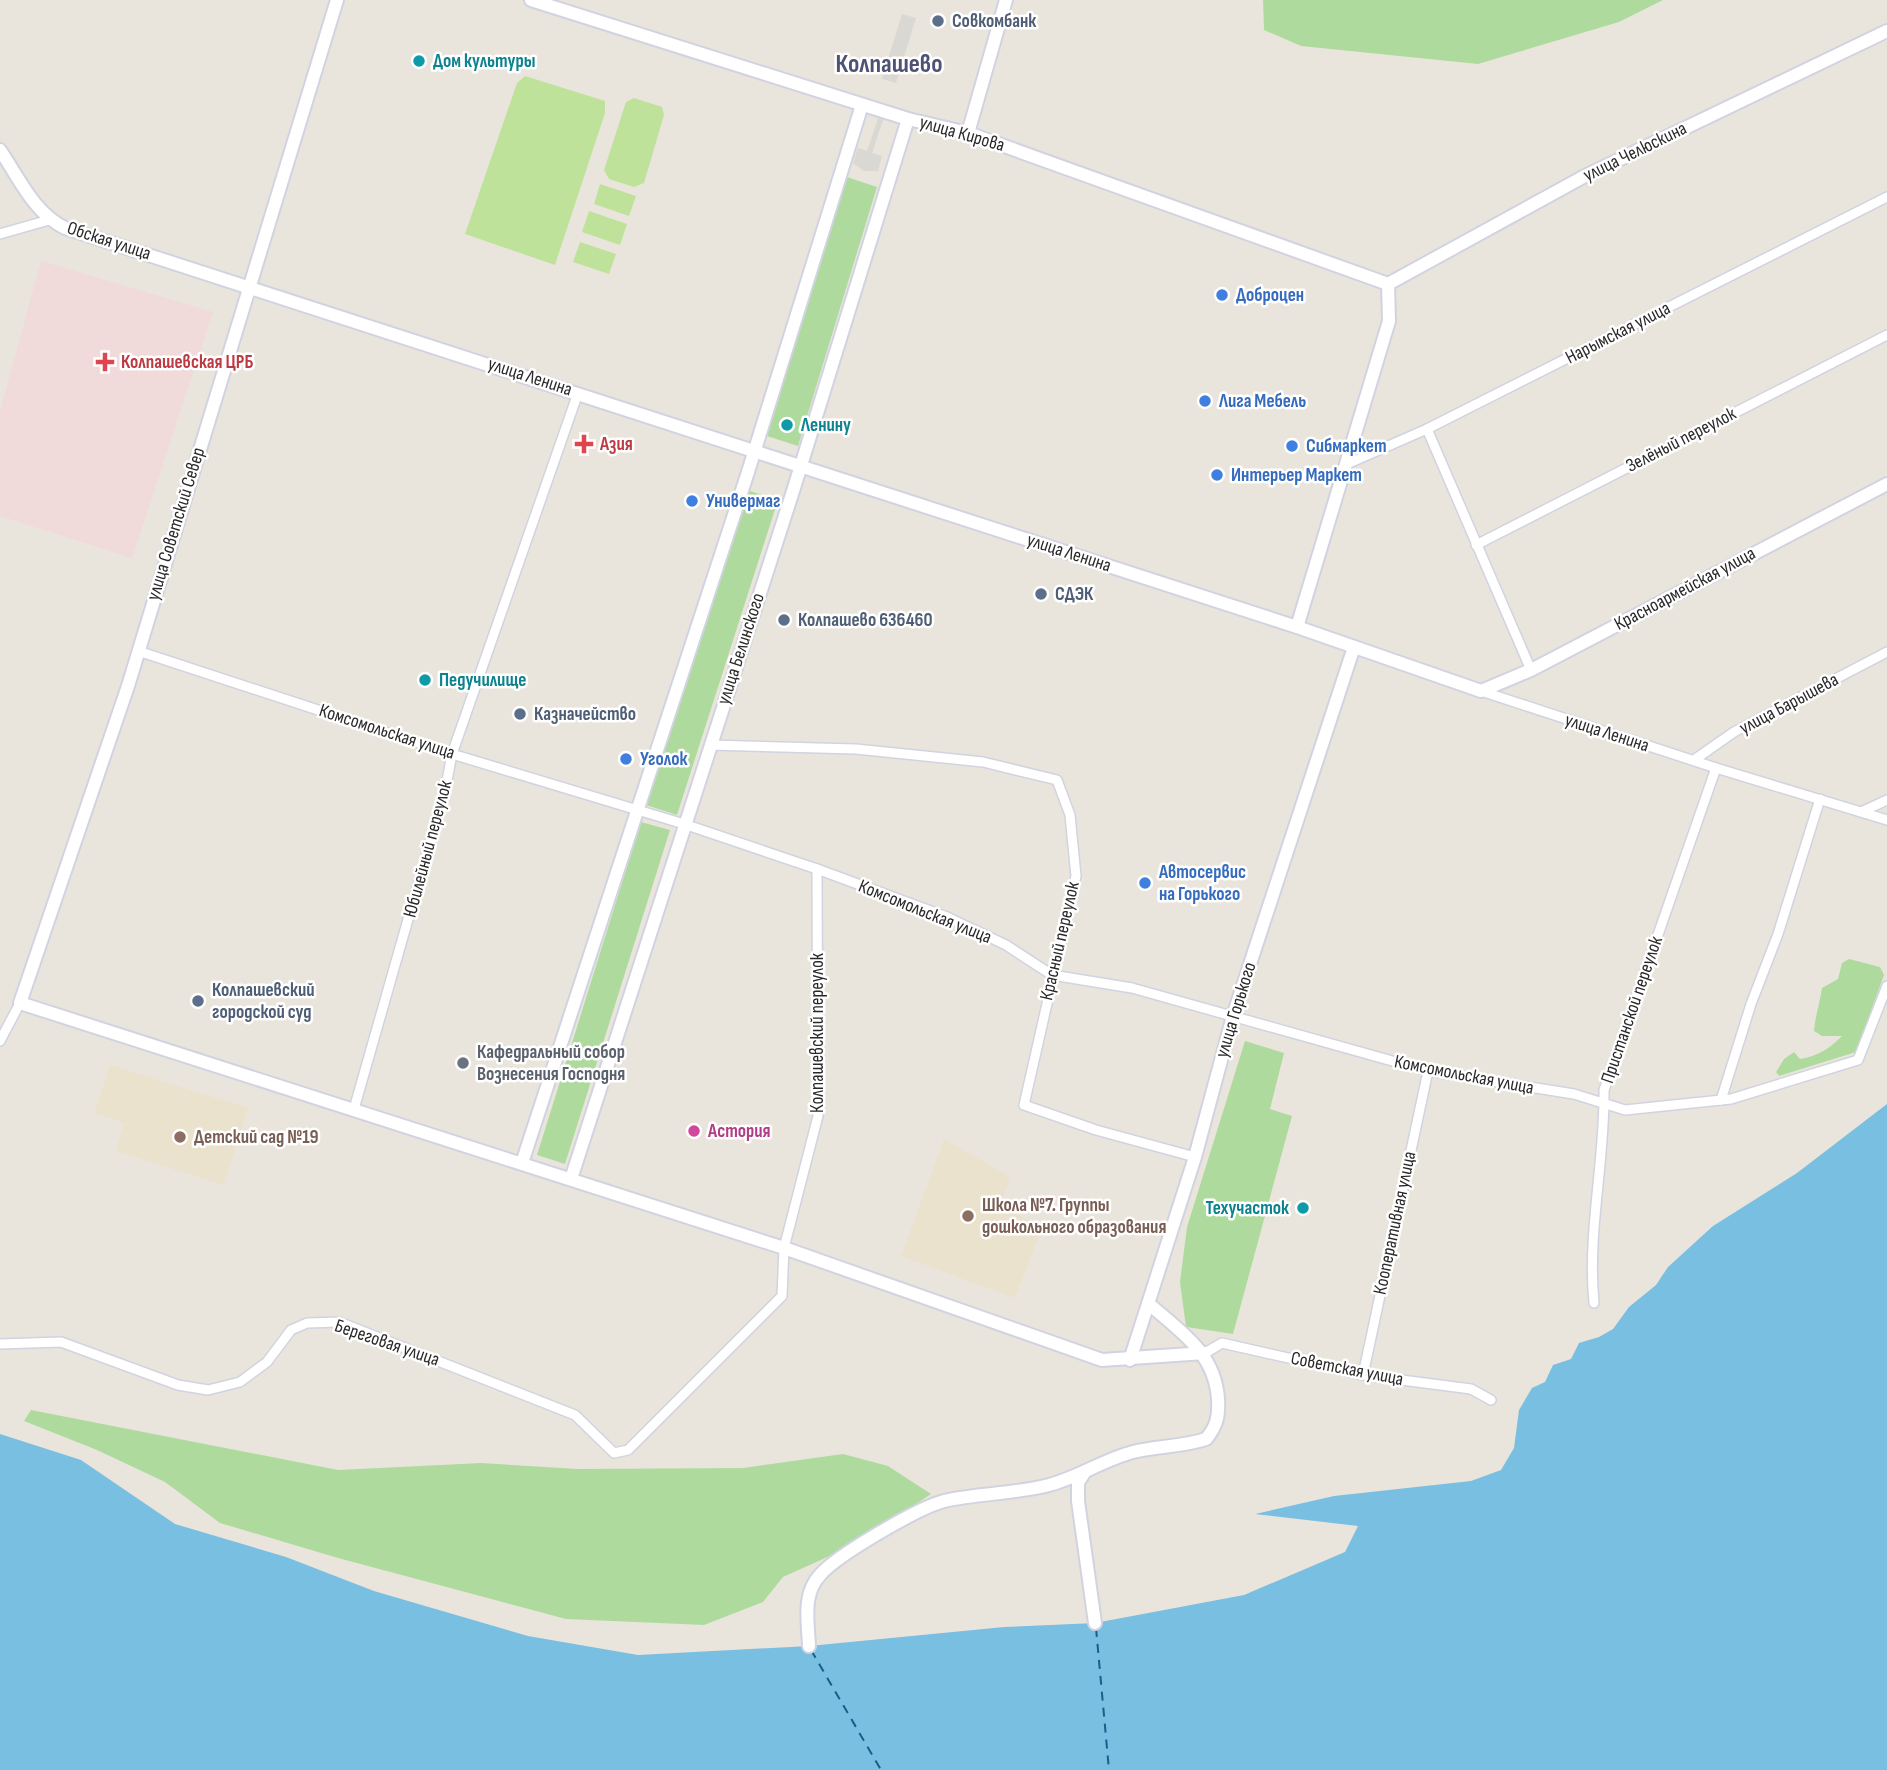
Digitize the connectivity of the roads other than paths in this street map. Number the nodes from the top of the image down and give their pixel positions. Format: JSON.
{"nodes":[{"id":1,"x":337,"y":0,"type":"edge"},
{"id":2,"x":531,"y":0,"type":"edge"},
{"id":3,"x":1006,"y":0,"type":"edge"},
{"id":4,"x":1887,"y":32,"type":"edge"},
{"id":5,"x":862,"y":105,"type":"junction"},
{"id":6,"x":908,"y":118,"type":"junction"},
{"id":7,"x":968,"y":133,"type":"junction"},
{"id":8,"x":0,"y":150,"type":"edge"},
{"id":9,"x":1887,"y":197,"type":"edge"},
{"id":10,"x":49,"y":220,"type":"junction"},
{"id":11,"x":0,"y":234,"type":"edge"},
{"id":12,"x":1388,"y":284,"type":"junction"},
{"id":13,"x":250,"y":286,"type":"junction"},
{"id":14,"x":1887,"y":335,"type":"edge"},
{"id":15,"x":578,"y":393,"type":"junction"},
{"id":16,"x":1427,"y":429,"type":"junction"},
{"id":17,"x":754,"y":450,"type":"junction"},
{"id":18,"x":1347,"y":464,"type":"junction"},
{"id":19,"x":801,"y":466,"type":"junction"},
{"id":20,"x":1887,"y":484,"type":"edge"},
{"id":21,"x":1476,"y":544,"type":"junction"},
{"id":22,"x":1297,"y":627,"type":"junction"},
{"id":23,"x":1354,"y":647,"type":"junction"},
{"id":24,"x":138,"y":651,"type":"junction"},
{"id":25,"x":1887,"y":652,"type":"edge"},
{"id":26,"x":1531,"y":670,"type":"junction"},
{"id":27,"x":1482,"y":691,"type":"junction"},
{"id":28,"x":710,"y":745,"type":"junction"},
{"id":29,"x":452,"y":754,"type":"junction"},
{"id":30,"x":1694,"y":760,"type":"junction"},
{"id":31,"x":1716,"y":768,"type":"junction"},
{"id":32,"x":1820,"y":799,"type":"junction"},
{"id":33,"x":1887,"y":800,"type":"edge"},
{"id":34,"x":635,"y":810,"type":"junction"},
{"id":35,"x":1861,"y":812,"type":"junction"},
{"id":36,"x":1887,"y":820,"type":"edge"},
{"id":37,"x":684,"y":824,"type":"junction"},
{"id":38,"x":817,"y":869,"type":"junction"},
{"id":39,"x":1052,"y":975,"type":"junction"},
{"id":40,"x":1887,"y":986,"type":"edge"},
{"id":41,"x":20,"y":1003,"type":"junction"},
{"id":42,"x":1233,"y":1017,"type":"junction"},
{"id":43,"x":0,"y":1041,"type":"edge"},
{"id":44,"x":1428,"y":1071,"type":"junction"},
{"id":45,"x":1721,"y":1100,"type":"junction"},
{"id":46,"x":1604,"y":1105,"type":"junction"},
{"id":47,"x":354,"y":1109,"type":"junction"},
{"id":48,"x":1195,"y":1157,"type":"junction"},
{"id":49,"x":522,"y":1163,"type":"junction"},
{"id":50,"x":571,"y":1179,"type":"junction"},
{"id":51,"x":784,"y":1248,"type":"junction"},
{"id":52,"x":1594,"y":1303,"type":"dead end"},
{"id":53,"x":1149,"y":1304,"type":"junction"},
{"id":54,"x":0,"y":1344,"type":"edge"},
{"id":55,"x":1205,"y":1353,"type":"junction"},
{"id":56,"x":1130,"y":1360,"type":"junction"},
{"id":57,"x":1363,"y":1375,"type":"junction"},
{"id":58,"x":1491,"y":1400,"type":"dead end"},
{"id":59,"x":614,"y":1453,"type":"joint"},
{"id":60,"x":1083,"y":1475,"type":"junction"},
{"id":61,"x":1095,"y":1623,"type":"dead end"},
{"id":62,"x":809,"y":1646,"type":"dead end"}],
"edges":[{"from":1,"to":13,"type":"street","name":"улица Советский Север"},
{"from":2,"to":5,"type":"street","name":"улица Кирова"},
{"from":3,"to":7,"type":"street"},
{"from":4,"to":12,"type":"street","name":"улица Челюскина"},
{"from":5,"to":6,"type":"street","name":"улица Кирова"},
{"from":5,"to":17,"type":"street"},
{"from":6,"to":7,"type":"street","name":"улица Кирова"},
{"from":6,"to":19,"type":"street","name":"улица Белинского"},
{"from":7,"to":12,"type":"street","name":"улица Кирова"},
{"from":8,"to":10,"type":"street","name":"Обская улица"},
{"from":9,"to":16,"type":"street","name":"Нарымская улица"},
{"from":10,"to":11,"type":"street"},
{"from":10,"to":13,"type":"street","name":"Обская улица"},
{"from":12,"to":18,"type":"street"},
{"from":13,"to":15,"type":"street","name":"улица Ленина"},
{"from":13,"to":24,"type":"street","name":"улица Советский Север"},
{"from":14,"to":21,"type":"street","name":"Зелёный переулок"},
{"from":15,"to":17,"type":"street","name":"улица Ленина"},
{"from":15,"to":29,"type":"street","name":"Юбилейный переулок"},
{"from":16,"to":18,"type":"street","name":"Нарымская улица"},
{"from":16,"to":21,"type":"street"},
{"from":17,"to":19,"type":"street","name":"улица Ленина"},
{"from":17,"to":34,"type":"street"},
{"from":18,"to":22,"type":"street"},
{"from":19,"to":22,"type":"street","name":"улица Ленина"},
{"from":19,"to":28,"type":"street","name":"улица Белинского"},
{"from":20,"to":26,"type":"street","name":"Красноармейская улица"},
{"from":21,"to":26,"type":"street"},
{"from":22,"to":23,"type":"street","name":"улица Ленина"},
{"from":23,"to":27,"type":"street","name":"улица Ленина"},
{"from":23,"to":42,"type":"street","name":"улица Горького"},
{"from":24,"to":29,"type":"street","name":"Комсомольская улица"},
{"from":24,"to":41,"type":"street","name":"улица Советский Север"},
{"from":25,"to":30,"type":"street","name":"улица Барышева"},
{"from":26,"to":27,"type":"street","name":"Красноармейская улица"},
{"from":27,"to":30,"type":"street","name":"улица Ленина"},
{"from":28,"to":37,"type":"street","name":"улица Белинского"},
{"from":28,"to":39,"type":"street","name":"Красный переулок"},
{"from":29,"to":34,"type":"street","name":"Комсомольская улица"},
{"from":29,"to":47,"type":"street","name":"Юбилейный переулок"},
{"from":30,"to":31,"type":"street","name":"улица Ленина"},
{"from":31,"to":32,"type":"street","name":"улица Ленина"},
{"from":31,"to":46,"type":"street","name":"Пристанской переулок"},
{"from":32,"to":35,"type":"street","name":"улица Ленина"},
{"from":32,"to":45,"type":"street"},
{"from":33,"to":35,"type":"street"},
{"from":34,"to":37,"type":"street","name":"Комсомольская улица"},
{"from":34,"to":49,"type":"street"},
{"from":35,"to":36,"type":"street","name":"улица Ленина"},
{"from":37,"to":38,"type":"street","name":"Комсомольская улица"},
{"from":37,"to":50,"type":"street","name":"улица Белинского"},
{"from":38,"to":39,"type":"street","name":"Комсомольская улица"},
{"from":38,"to":51,"type":"street","name":"Колпашевский переулок"},
{"from":39,"to":42,"type":"street","name":"Комсомольская улица"},
{"from":39,"to":48,"type":"street","name":"Красный переулок"},
{"from":40,"to":45,"type":"street","name":"Комсомольская улица"},
{"from":41,"to":43,"type":"street","name":"улица Советский Север"},
{"from":41,"to":47,"type":"street"},
{"from":42,"to":44,"type":"street","name":"Комсомольская улица"},
{"from":42,"to":48,"type":"street","name":"улица Горького"},
{"from":44,"to":46,"type":"street","name":"Комсомольская улица"},
{"from":44,"to":57,"type":"street","name":"Кооперативная улица"},
{"from":45,"to":46,"type":"street","name":"Комсомольская улица"},
{"from":46,"to":52,"type":"street","name":"Пристанской переулок"},
{"from":47,"to":49,"type":"street"},
{"from":48,"to":53,"type":"street","name":"улица Горького"},
{"from":49,"to":50,"type":"street"},
{"from":50,"to":51,"type":"street"},
{"from":51,"to":56,"type":"street"},
{"from":51,"to":59,"type":"street","name":"Колпашевский переулок"},
{"from":53,"to":55,"type":"street"},
{"from":53,"to":56,"type":"street","name":"улица Горького"},
{"from":54,"to":59,"type":"street","name":"Береговая улица"},
{"from":55,"to":56,"type":"street"},
{"from":55,"to":57,"type":"street","name":"Советская улица"},
{"from":55,"to":60,"type":"street"},
{"from":57,"to":58,"type":"street","name":"Советская улица"},
{"from":60,"to":61,"type":"street"},
{"from":60,"to":62,"type":"street"}]}
